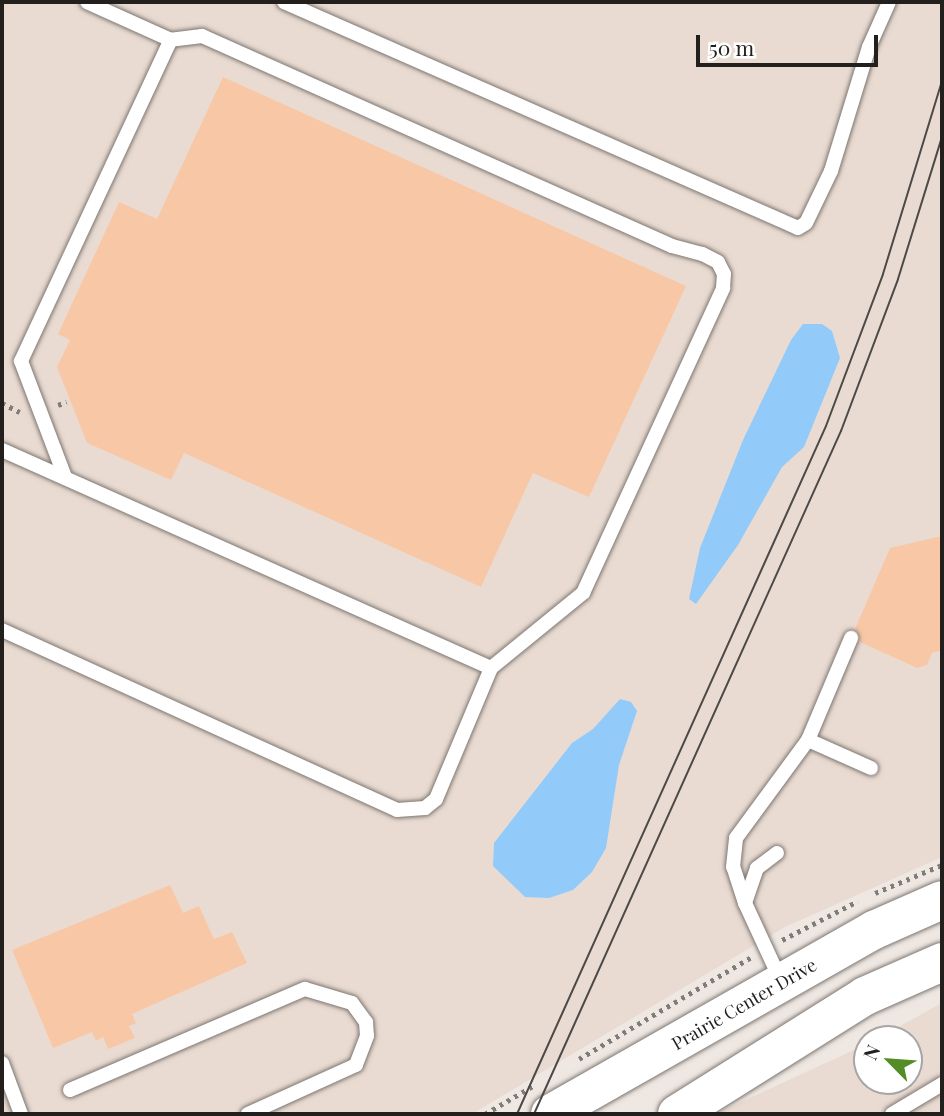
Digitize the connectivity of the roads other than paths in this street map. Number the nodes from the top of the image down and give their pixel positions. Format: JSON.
{"nodes":[{"id":1,"x":87,"y":2,"type":"edge"},
{"id":2,"x":284,"y":2,"type":"edge"},
{"id":3,"x":889,"y":2,"type":"edge"},
{"id":4,"x":171,"y":40,"type":"junction"},
{"id":5,"x":2,"y":450,"type":"edge"},
{"id":6,"x":65,"y":477,"type":"junction"},
{"id":7,"x":2,"y":630,"type":"edge"},
{"id":8,"x":851,"y":638,"type":"dead end"},
{"id":9,"x":491,"y":668,"type":"junction"},
{"id":10,"x":808,"y":740,"type":"junction"},
{"id":11,"x":871,"y":768,"type":"dead end"},
{"id":12,"x":777,"y":853,"type":"dead end"},
{"id":13,"x":942,"y":900,"type":"edge"},
{"id":14,"x":745,"y":903,"type":"junction"},
{"id":15,"x":942,"y":961,"type":"edge"},
{"id":16,"x":773,"y":966,"type":"junction"},
{"id":17,"x":2,"y":1063,"type":"edge"},
{"id":18,"x":942,"y":1084,"type":"edge"},
{"id":19,"x":70,"y":1090,"type":"dead end"},
{"id":20,"x":547,"y":1097,"type":"edge"},
{"id":21,"x":21,"y":1114,"type":"edge"},
{"id":22,"x":248,"y":1114,"type":"edge"},
{"id":23,"x":677,"y":1114,"type":"edge"},
{"id":24,"x":892,"y":1114,"type":"edge"}],
"edges":[{"from":1,"to":4,"type":"lane"},
{"from":2,"to":3,"type":"lane"},
{"from":4,"to":6,"type":"lane"},
{"from":4,"to":9,"type":"lane"},
{"from":5,"to":6,"type":"lane"},
{"from":6,"to":9,"type":"lane"},
{"from":7,"to":9,"type":"lane"},
{"from":8,"to":10,"type":"lane"},
{"from":10,"to":11,"type":"lane"},
{"from":10,"to":14,"type":"lane"},
{"from":12,"to":14,"type":"lane"},
{"from":13,"to":16,"type":"main road","name":"Prairie Center Drive"},
{"from":14,"to":16,"type":"lane"},
{"from":15,"to":23,"type":"main road"},
{"from":16,"to":20,"type":"main road","name":"Prairie Center Drive"},
{"from":17,"to":21,"type":"lane"},
{"from":18,"to":24,"type":"lane"},
{"from":19,"to":22,"type":"lane"}]}
